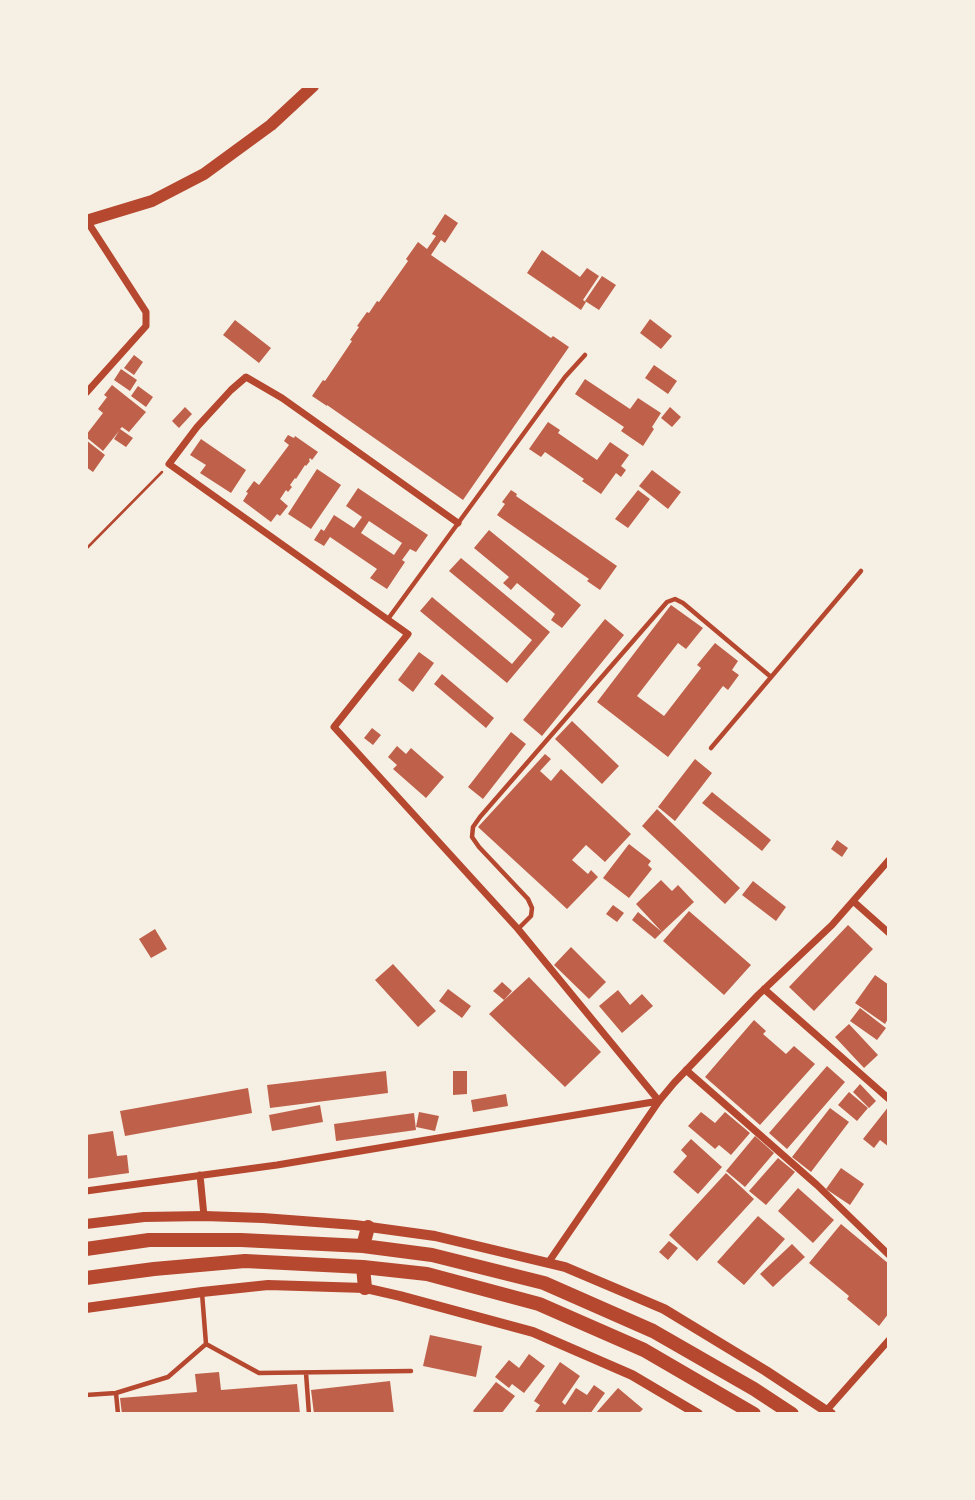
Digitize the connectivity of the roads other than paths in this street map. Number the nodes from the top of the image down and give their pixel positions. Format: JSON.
{"nodes":[{"id":1,"x":313,"y":86,"type":"edge"},
{"id":2,"x":87,"y":221,"type":"edge"},
{"id":3,"x":585,"y":355,"type":"dead end"},
{"id":4,"x":86,"y":393,"type":"edge"},
{"id":5,"x":458,"y":523,"type":"junction"},
{"id":6,"x":861,"y":571,"type":"dead end"},
{"id":7,"x":387,"y":620,"type":"junction"},
{"id":8,"x":771,"y":677,"type":"junction"},
{"id":9,"x":711,"y":748,"type":"dead end"},
{"id":10,"x":889,"y":860,"type":"edge"},
{"id":11,"x":853,"y":901,"type":"junction"},
{"id":12,"x":519,"y":929,"type":"junction"},
{"id":13,"x":889,"y":933,"type":"edge"},
{"id":14,"x":764,"y":989,"type":"junction"},
{"id":15,"x":686,"y":1070,"type":"junction"},
{"id":16,"x":889,"y":1099,"type":"edge"},
{"id":17,"x":659,"y":1101,"type":"junction"},
{"id":18,"x":201,"y":1175,"type":"junction"},
{"id":19,"x":86,"y":1191,"type":"edge"},
{"id":20,"x":204,"y":1216,"type":"junction"},
{"id":21,"x":86,"y":1224,"type":"edge"},
{"id":22,"x":368,"y":1227,"type":"junction"},
{"id":23,"x":363,"y":1246,"type":"junction"},
{"id":24,"x":86,"y":1249,"type":"edge"},
{"id":25,"x":889,"y":1255,"type":"edge"},
{"id":26,"x":548,"y":1263,"type":"junction"},
{"id":27,"x":363,"y":1267,"type":"junction"},
{"id":28,"x":86,"y":1278,"type":"edge"},
{"id":29,"x":365,"y":1288,"type":"junction"},
{"id":30,"x":202,"y":1292,"type":"junction"},
{"id":31,"x":86,"y":1308,"type":"edge"},
{"id":32,"x":889,"y":1340,"type":"edge"},
{"id":33,"x":206,"y":1344,"type":"junction"},
{"id":34,"x":411,"y":1371,"type":"dead end"},
{"id":35,"x":306,"y":1373,"type":"junction"},
{"id":36,"x":116,"y":1393,"type":"junction"},
{"id":37,"x":86,"y":1395,"type":"edge"},
{"id":38,"x":828,"y":1412,"type":"edge"},
{"id":39,"x":118,"y":1414,"type":"edge"},
{"id":40,"x":309,"y":1414,"type":"edge"},
{"id":41,"x":698,"y":1414,"type":"edge"},
{"id":42,"x":754,"y":1414,"type":"edge"},
{"id":43,"x":792,"y":1414,"type":"edge"}],
"edges":[{"from":1,"to":2,"type":"main road"},
{"from":2,"to":4,"type":"street"},
{"from":3,"to":5,"type":"lane"},
{"from":5,"to":7,"type":"lane"},
{"from":5,"to":7,"type":"street"},
{"from":6,"to":8,"type":"lane"},
{"from":7,"to":12,"type":"street"},
{"from":8,"to":9,"type":"lane"},
{"from":8,"to":12,"type":"lane"},
{"from":10,"to":11,"type":"street"},
{"from":11,"to":13,"type":"street"},
{"from":11,"to":14,"type":"street"},
{"from":12,"to":17,"type":"street"},
{"from":14,"to":15,"type":"street"},
{"from":14,"to":16,"type":"street"},
{"from":15,"to":17,"type":"street"},
{"from":15,"to":25,"type":"street"},
{"from":17,"to":18,"type":"street"},
{"from":17,"to":26,"type":"street"},
{"from":18,"to":19,"type":"street"},
{"from":18,"to":20,"type":"street"},
{"from":20,"to":21,"type":"street"},
{"from":20,"to":22,"type":"street"},
{"from":22,"to":23,"type":"highway"},
{"from":22,"to":26,"type":"street"},
{"from":23,"to":24,"type":"highway"},
{"from":23,"to":43,"type":"highway"},
{"from":26,"to":38,"type":"street"},
{"from":27,"to":28,"type":"highway"},
{"from":27,"to":29,"type":"highway"},
{"from":27,"to":42,"type":"highway"},
{"from":29,"to":30,"type":"street"},
{"from":29,"to":41,"type":"street"},
{"from":30,"to":31,"type":"street"},
{"from":30,"to":33,"type":"lane"},
{"from":32,"to":38,"type":"street"},
{"from":33,"to":35,"type":"lane"},
{"from":33,"to":36,"type":"lane"},
{"from":34,"to":35,"type":"lane"},
{"from":35,"to":40,"type":"lane"},
{"from":36,"to":37,"type":"lane"},
{"from":36,"to":39,"type":"lane"}]}
